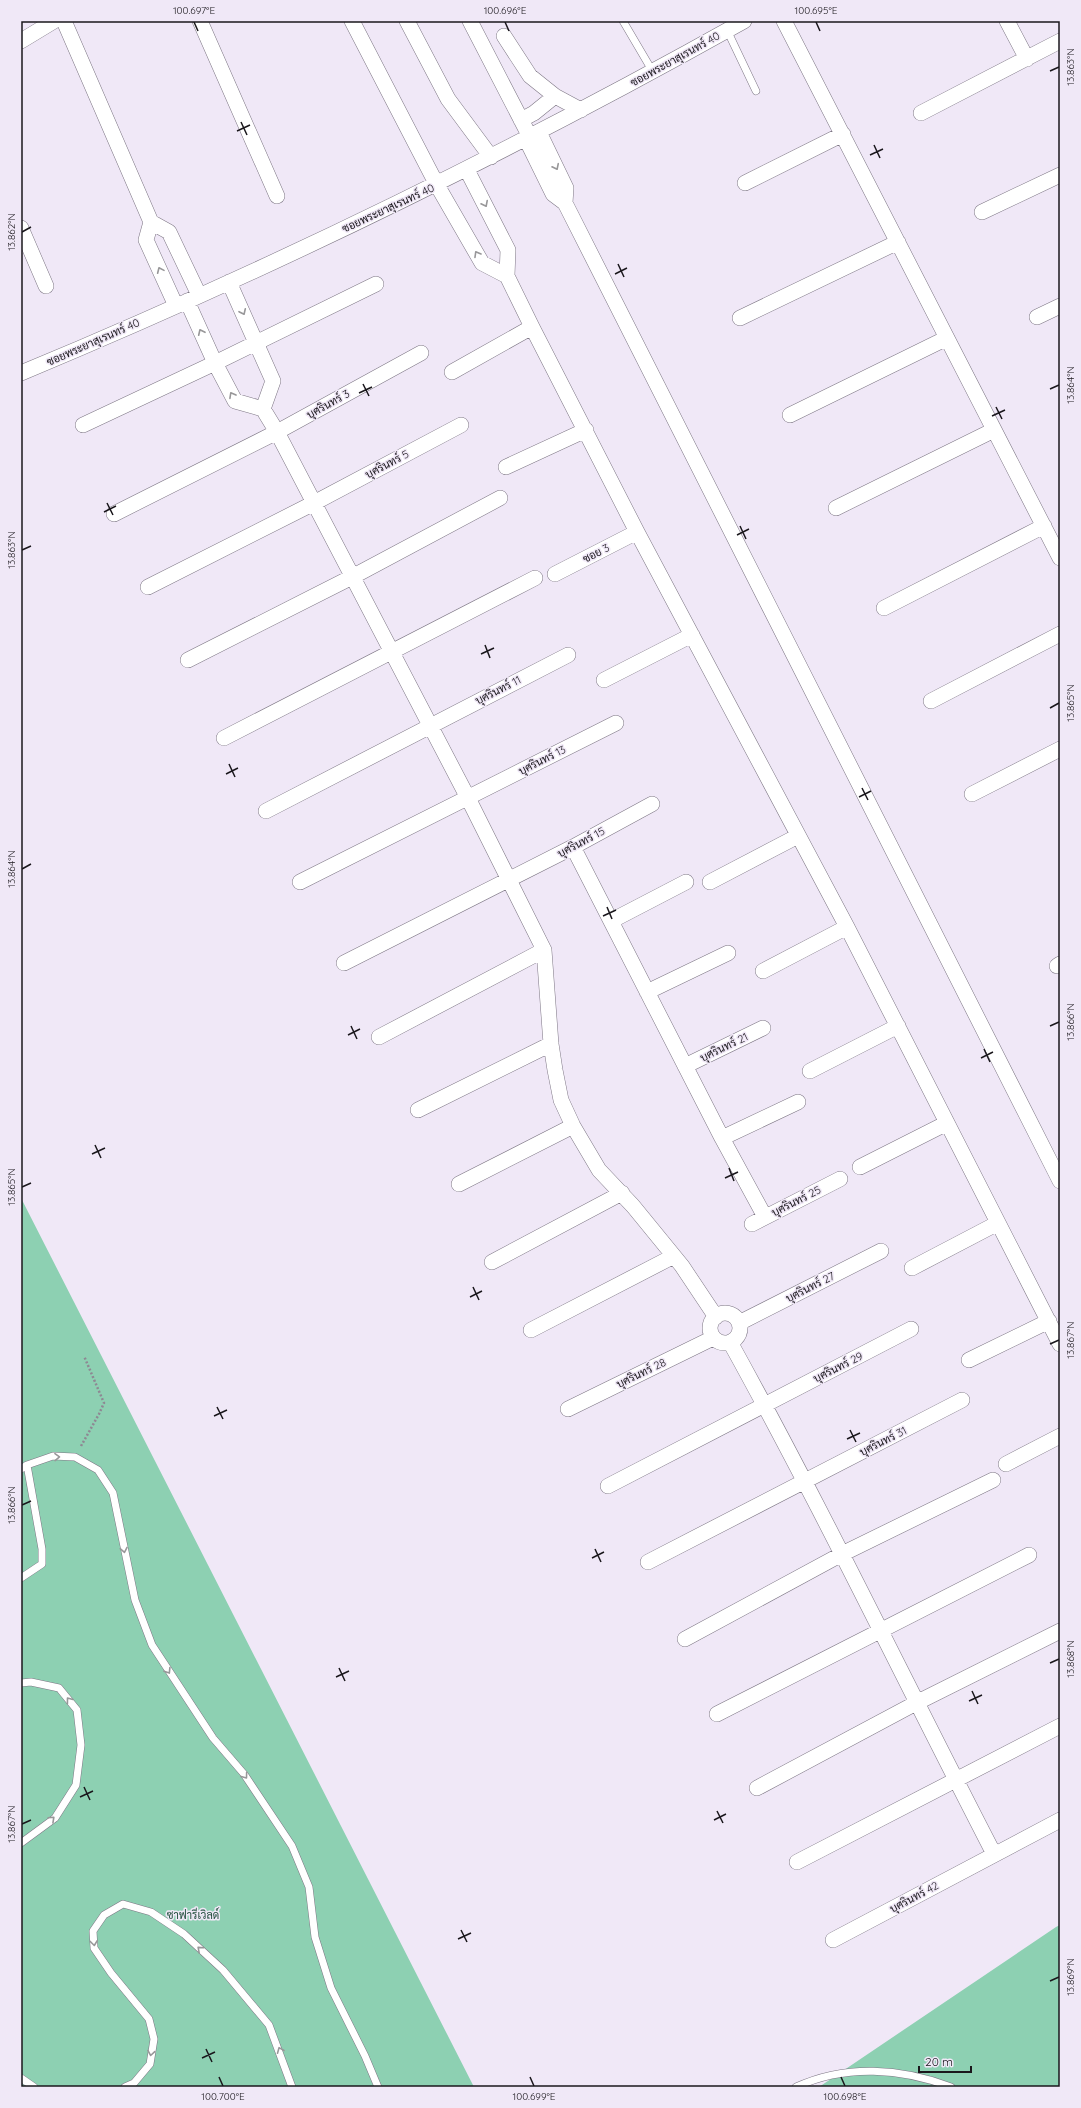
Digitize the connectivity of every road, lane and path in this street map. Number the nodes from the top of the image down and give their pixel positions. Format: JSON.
{"nodes":[{"id":1,"x":54,"y":21,"type":"edge"},
{"id":2,"x":64,"y":21,"type":"edge"},
{"id":3,"x":200,"y":21,"type":"edge"},
{"id":4,"x":352,"y":21,"type":"edge"},
{"id":5,"x":406,"y":21,"type":"edge"},
{"id":6,"x":470,"y":21,"type":"edge"},
{"id":7,"x":623,"y":21,"type":"edge"},
{"id":8,"x":744,"y":21,"type":"edge"},
{"id":9,"x":784,"y":21,"type":"edge"},
{"id":10,"x":1007,"y":21,"type":"edge"},
{"id":11,"x":727,"y":30,"type":"junction"},
{"id":12,"x":504,"y":36,"type":"dead end"},
{"id":13,"x":21,"y":41,"type":"edge"},
{"id":14,"x":1060,"y":41,"type":"edge"},
{"id":15,"x":1027,"y":59,"type":"junction"},
{"id":16,"x":653,"y":72,"type":"junction"},
{"id":17,"x":756,"y":91,"type":"dead end"},
{"id":18,"x":555,"y":96,"type":"junction"},
{"id":19,"x":581,"y":110,"type":"junction"},
{"id":20,"x":921,"y":113,"type":"dead end"},
{"id":21,"x":521,"y":120,"type":"junction"},
{"id":22,"x":842,"y":134,"type":"junction"},
{"id":23,"x":532,"y":136,"type":"junction"},
{"id":24,"x":491,"y":157,"type":"junction"},
{"id":25,"x":467,"y":170,"type":"junction"},
{"id":26,"x":1060,"y":175,"type":"edge"},
{"id":27,"x":745,"y":183,"type":"dead end"},
{"id":28,"x":437,"y":185,"type":"junction"},
{"id":29,"x":277,"y":196,"type":"dead end"},
{"id":30,"x":982,"y":212,"type":"dead end"},
{"id":31,"x":151,"y":222,"type":"junction"},
{"id":32,"x":21,"y":228,"type":"edge"},
{"id":33,"x":898,"y":242,"type":"junction"},
{"id":34,"x":507,"y":276,"type":"junction"},
{"id":35,"x":229,"y":282,"type":"junction"},
{"id":36,"x":376,"y":284,"type":"dead end"},
{"id":37,"x":46,"y":286,"type":"dead end"},
{"id":38,"x":187,"y":301,"type":"junction"},
{"id":39,"x":1060,"y":306,"type":"edge"},
{"id":40,"x":1037,"y":317,"type":"dead end"},
{"id":41,"x":740,"y":318,"type":"dead end"},
{"id":42,"x":532,"y":327,"type":"junction"},
{"id":43,"x":947,"y":338,"type":"junction"},
{"id":44,"x":257,"y":343,"type":"junction"},
{"id":45,"x":421,"y":353,"type":"dead end"},
{"id":46,"x":215,"y":363,"type":"junction"},
{"id":47,"x":452,"y":372,"type":"dead end"},
{"id":48,"x":21,"y":373,"type":"edge"},
{"id":49,"x":263,"y":409,"type":"junction"},
{"id":50,"x":790,"y":415,"type":"dead end"},
{"id":51,"x":83,"y":425,"type":"dead end"},
{"id":52,"x":461,"y":425,"type":"dead end"},
{"id":53,"x":586,"y":430,"type":"junction"},
{"id":54,"x":994,"y":430,"type":"junction"},
{"id":55,"x":276,"y":432,"type":"junction"},
{"id":56,"x":506,"y":467,"type":"dead end"},
{"id":57,"x":500,"y":498,"type":"dead end"},
{"id":58,"x":314,"y":503,"type":"junction"},
{"id":59,"x":836,"y":508,"type":"dead end"},
{"id":60,"x":114,"y":514,"type":"dead end"},
{"id":61,"x":1044,"y":526,"type":"junction"},
{"id":62,"x":637,"y":532,"type":"junction"},
{"id":63,"x":1060,"y":558,"type":"edge"},
{"id":64,"x":555,"y":574,"type":"dead end"},
{"id":65,"x":352,"y":577,"type":"junction"},
{"id":66,"x":536,"y":578,"type":"dead end"},
{"id":67,"x":148,"y":587,"type":"dead end"},
{"id":68,"x":884,"y":608,"type":"dead end"},
{"id":69,"x":692,"y":634,"type":"junction"},
{"id":70,"x":1060,"y":634,"type":"edge"},
{"id":71,"x":392,"y":653,"type":"junction"},
{"id":72,"x":568,"y":654,"type":"dead end"},
{"id":73,"x":188,"y":660,"type":"dead end"},
{"id":74,"x":604,"y":680,"type":"dead end"},
{"id":75,"x":931,"y":701,"type":"dead end"},
{"id":76,"x":616,"y":723,"type":"dead end"},
{"id":77,"x":429,"y":725,"type":"junction"},
{"id":78,"x":224,"y":738,"type":"dead end"},
{"id":79,"x":1060,"y":749,"type":"edge"},
{"id":80,"x":972,"y":794,"type":"dead end"},
{"id":81,"x":468,"y":798,"type":"junction"},
{"id":82,"x":652,"y":804,"type":"dead end"},
{"id":83,"x":266,"y":811,"type":"dead end"},
{"id":84,"x":798,"y":836,"type":"junction"},
{"id":85,"x":573,"y":847,"type":"junction"},
{"id":86,"x":509,"y":880,"type":"junction"},
{"id":87,"x":300,"y":882,"type":"dead end"},
{"id":88,"x":686,"y":882,"type":"dead end"},
{"id":89,"x":710,"y":882,"type":"dead end"},
{"id":90,"x":611,"y":921,"type":"junction"},
{"id":91,"x":847,"y":927,"type":"junction"},
{"id":92,"x":544,"y":950,"type":"junction"},
{"id":93,"x":728,"y":953,"type":"dead end"},
{"id":94,"x":344,"y":963,"type":"dead end"},
{"id":95,"x":763,"y":971,"type":"dead end"},
{"id":96,"x":647,"y":992,"type":"junction"},
{"id":97,"x":898,"y":1026,"type":"junction"},
{"id":98,"x":763,"y":1028,"type":"dead end"},
{"id":99,"x":379,"y":1037,"type":"dead end"},
{"id":100,"x":551,"y":1044,"type":"junction"},
{"id":101,"x":685,"y":1066,"type":"junction"},
{"id":102,"x":810,"y":1071,"type":"dead end"},
{"id":103,"x":798,"y":1102,"type":"dead end"},
{"id":104,"x":418,"y":1110,"type":"dead end"},
{"id":105,"x":947,"y":1123,"type":"junction"},
{"id":106,"x":573,"y":1126,"type":"junction"},
{"id":107,"x":722,"y":1138,"type":"junction"},
{"id":108,"x":860,"y":1167,"type":"dead end"},
{"id":109,"x":840,"y":1178,"type":"dead end"},
{"id":110,"x":1060,"y":1181,"type":"edge"},
{"id":111,"x":459,"y":1184,"type":"dead end"},
{"id":112,"x":622,"y":1193,"type":"junction"},
{"id":113,"x":998,"y":1223,"type":"junction"},
{"id":114,"x":881,"y":1251,"type":"dead end"},
{"id":115,"x":674,"y":1256,"type":"junction"},
{"id":116,"x":492,"y":1262,"type":"dead end"},
{"id":117,"x":912,"y":1268,"type":"dead end"},
{"id":118,"x":716,"y":1317,"type":"junction"},
{"id":119,"x":1049,"y":1321,"type":"junction"},
{"id":120,"x":739,"y":1322,"type":"junction"},
{"id":121,"x":911,"y":1329,"type":"dead end"},
{"id":122,"x":531,"y":1330,"type":"dead end"},
{"id":123,"x":713,"y":1338,"type":"junction"},
{"id":124,"x":730,"y":1342,"type":"junction"},
{"id":125,"x":1060,"y":1344,"type":"edge"},
{"id":126,"x":84,"y":1356,"type":"dead end"},
{"id":127,"x":969,"y":1360,"type":"dead end"},
{"id":128,"x":962,"y":1400,"type":"dead end"},
{"id":129,"x":765,"y":1404,"type":"junction"},
{"id":130,"x":568,"y":1409,"type":"dead end"},
{"id":131,"x":1060,"y":1436,"type":"edge"},
{"id":132,"x":75,"y":1457,"type":"junction"},
{"id":133,"x":1006,"y":1464,"type":"dead end"},
{"id":134,"x":24,"y":1467,"type":"edge"},
{"id":135,"x":993,"y":1480,"type":"dead end"},
{"id":136,"x":804,"y":1481,"type":"junction"},
{"id":137,"x":608,"y":1486,"type":"dead end"},
{"id":138,"x":842,"y":1554,"type":"junction"},
{"id":139,"x":1029,"y":1555,"type":"dead end"},
{"id":140,"x":648,"y":1562,"type":"dead end"},
{"id":141,"x":21,"y":1578,"type":"edge"},
{"id":142,"x":881,"y":1631,"type":"junction"},
{"id":143,"x":1060,"y":1631,"type":"edge"},
{"id":144,"x":685,"y":1640,"type":"dead end"},
{"id":145,"x":21,"y":1683,"type":"edge"},
{"id":146,"x":918,"y":1702,"type":"junction"},
{"id":147,"x":717,"y":1714,"type":"dead end"},
{"id":148,"x":1060,"y":1726,"type":"edge"},
{"id":149,"x":955,"y":1780,"type":"junction"},
{"id":150,"x":757,"y":1788,"type":"dead end"},
{"id":151,"x":1060,"y":1820,"type":"edge"},
{"id":152,"x":21,"y":1843,"type":"edge"},
{"id":153,"x":994,"y":1854,"type":"junction"},
{"id":154,"x":797,"y":1862,"type":"dead end"},
{"id":155,"x":833,"y":1940,"type":"dead end"},
{"id":156,"x":21,"y":2078,"type":"edge"},
{"id":157,"x":34,"y":2087,"type":"edge"},
{"id":158,"x":125,"y":2087,"type":"edge"},
{"id":159,"x":292,"y":2087,"type":"edge"},
{"id":160,"x":378,"y":2087,"type":"edge"},
{"id":161,"x":796,"y":2087,"type":"edge"},
{"id":162,"x":951,"y":2087,"type":"edge"}],
"edges":[{"from":1,"to":13,"type":"street"},
{"from":2,"to":31,"type":"street"},
{"from":3,"to":29,"type":"street"},
{"from":4,"to":28,"type":"street"},
{"from":5,"to":24,"type":"street"},
{"from":6,"to":21,"type":"street"},
{"from":7,"to":16,"type":"lane"},
{"from":8,"to":11,"type":"street","name":"ซอยพระยาสุเรนทร์ 40"},
{"from":9,"to":22,"type":"street"},
{"from":10,"to":15,"type":"street"},
{"from":11,"to":16,"type":"street","name":"ซอยพระยาสุเรนทร์ 40"},
{"from":11,"to":17,"type":"lane"},
{"from":12,"to":18,"type":"street"},
{"from":14,"to":15,"type":"street"},
{"from":15,"to":20,"type":"street"},
{"from":16,"to":19,"type":"street","name":"ซอยพระยาสุเรนทร์ 40"},
{"from":18,"to":19,"type":"street"},
{"from":18,"to":21,"type":"street"},
{"from":19,"to":23,"type":"street","name":"ซอยพระยาสุเรนทร์ 40"},
{"from":21,"to":23,"type":"street"},
{"from":22,"to":27,"type":"street"},
{"from":22,"to":33,"type":"street"},
{"from":23,"to":24,"type":"street","name":"ซอยพระยาสุเรนทร์ 40"},
{"from":23,"to":110,"type":"street"},
{"from":24,"to":25,"type":"street","name":"ซอยพระยาสุเรนทร์ 40"},
{"from":25,"to":28,"type":"street","name":"ซอยพระยาสุเรนทร์ 40"},
{"from":25,"to":34,"type":"street","one_way":true},
{"from":26,"to":30,"type":"street"},
{"from":34,"to":28,"type":"street","one_way":true},
{"from":28,"to":35,"type":"street","name":"ซอยพระยาสุเรนทร์ 40"},
{"from":31,"to":38,"type":"street"},
{"from":38,"to":31,"type":"street","one_way":true},
{"from":32,"to":37,"type":"street"},
{"from":33,"to":41,"type":"street"},
{"from":33,"to":43,"type":"street"},
{"from":34,"to":42,"type":"street"},
{"from":35,"to":38,"type":"street","name":"ซอยพระยาสุเรนทร์ 40"},
{"from":35,"to":44,"type":"street","one_way":true},
{"from":36,"to":44,"type":"street"},
{"from":46,"to":38,"type":"street","one_way":true},
{"from":38,"to":48,"type":"street","name":"ซอยพระยาสุเรนทร์ 40"},
{"from":39,"to":40,"type":"street"},
{"from":42,"to":47,"type":"street"},
{"from":42,"to":53,"type":"street"},
{"from":43,"to":50,"type":"street"},
{"from":43,"to":54,"type":"street"},
{"from":44,"to":46,"type":"street"},
{"from":44,"to":49,"type":"street"},
{"from":45,"to":55,"type":"street","name":"บุศรินทร์ 3"},
{"from":49,"to":46,"type":"street","one_way":true},
{"from":46,"to":51,"type":"street"},
{"from":49,"to":55,"type":"street"},
{"from":52,"to":58,"type":"street","name":"บุศรินทร์ 5"},
{"from":53,"to":56,"type":"street"},
{"from":53,"to":62,"type":"street"},
{"from":54,"to":59,"type":"street"},
{"from":54,"to":61,"type":"street"},
{"from":55,"to":58,"type":"street"},
{"from":55,"to":60,"type":"street","name":"บุศรินทร์ 3"},
{"from":57,"to":65,"type":"street"},
{"from":58,"to":65,"type":"street"},
{"from":58,"to":67,"type":"street","name":"บุศรินทร์ 5"},
{"from":61,"to":63,"type":"street"},
{"from":61,"to":68,"type":"street"},
{"from":62,"to":64,"type":"street","name":"ซอย 3"},
{"from":62,"to":69,"type":"street"},
{"from":65,"to":71,"type":"street"},
{"from":65,"to":73,"type":"street"},
{"from":66,"to":71,"type":"street"},
{"from":69,"to":74,"type":"street"},
{"from":69,"to":84,"type":"street"},
{"from":70,"to":75,"type":"street"},
{"from":71,"to":77,"type":"street"},
{"from":71,"to":78,"type":"street"},
{"from":72,"to":77,"type":"street","name":"บุศรินทร์ 11"},
{"from":76,"to":81,"type":"street","name":"บุศรินทร์ 13"},
{"from":77,"to":81,"type":"street"},
{"from":77,"to":83,"type":"street","name":"บุศรินทร์ 11"},
{"from":79,"to":80,"type":"street"},
{"from":81,"to":86,"type":"street"},
{"from":81,"to":87,"type":"street","name":"บุศรินทร์ 13"},
{"from":82,"to":85,"type":"street","name":"บุศรินทร์ 15"},
{"from":84,"to":89,"type":"street"},
{"from":84,"to":91,"type":"street"},
{"from":85,"to":86,"type":"street","name":"บุศรินทร์ 15"},
{"from":85,"to":90,"type":"street"},
{"from":86,"to":92,"type":"street"},
{"from":86,"to":94,"type":"street","name":"บุศรินทร์ 15"},
{"from":88,"to":90,"type":"street"},
{"from":90,"to":96,"type":"street"},
{"from":91,"to":95,"type":"street"},
{"from":91,"to":97,"type":"street"},
{"from":92,"to":99,"type":"street"},
{"from":92,"to":100,"type":"street"},
{"from":93,"to":96,"type":"street"},
{"from":96,"to":101,"type":"street"},
{"from":97,"to":102,"type":"street"},
{"from":97,"to":105,"type":"street"},
{"from":98,"to":101,"type":"street","name":"บุศรินทร์ 21"},
{"from":100,"to":104,"type":"street"},
{"from":100,"to":106,"type":"street"},
{"from":101,"to":107,"type":"street"},
{"from":103,"to":107,"type":"street"},
{"from":105,"to":108,"type":"street"},
{"from":105,"to":113,"type":"street"},
{"from":106,"to":111,"type":"street"},
{"from":106,"to":112,"type":"street"},
{"from":107,"to":109,"type":"street","name":"บุศรินทร์ 25"},
{"from":112,"to":115,"type":"street"},
{"from":112,"to":116,"type":"street"},
{"from":113,"to":117,"type":"street"},
{"from":113,"to":119,"type":"street"},
{"from":114,"to":120,"type":"street","name":"บุศรินทร์ 27"},
{"from":115,"to":118,"type":"street"},
{"from":115,"to":122,"type":"street"},
{"from":118,"to":120,"type":"street"},
{"from":118,"to":123,"type":"street"},
{"from":119,"to":125,"type":"street"},
{"from":119,"to":127,"type":"street"},
{"from":120,"to":124,"type":"street"},
{"from":121,"to":129,"type":"street","name":"บุศรินทร์ 29"},
{"from":123,"to":124,"type":"street"},
{"from":123,"to":130,"type":"street","name":"บุศรินทร์ 28"},
{"from":124,"to":129,"type":"street"},
{"from":126,"to":132,"type":"path"},
{"from":128,"to":136,"type":"street","name":"บุศรินทร์ 31"},
{"from":129,"to":136,"type":"street"},
{"from":129,"to":137,"type":"street","name":"บุศรินทร์ 29"},
{"from":131,"to":133,"type":"street"},
{"from":134,"to":132,"type":"lane","one_way":true},
{"from":132,"to":160,"type":"lane","one_way":true},
{"from":134,"to":141,"type":"lane"},
{"from":135,"to":138,"type":"street"},
{"from":136,"to":138,"type":"street"},
{"from":136,"to":140,"type":"street","name":"บุศรินทร์ 31"},
{"from":138,"to":142,"type":"street"},
{"from":138,"to":144,"type":"street"},
{"from":139,"to":142,"type":"street"},
{"from":142,"to":146,"type":"street"},
{"from":142,"to":147,"type":"street"},
{"from":143,"to":146,"type":"street"},
{"from":152,"to":145,"type":"lane","one_way":true},
{"from":146,"to":149,"type":"street"},
{"from":146,"to":150,"type":"street"},
{"from":148,"to":149,"type":"street"},
{"from":149,"to":153,"type":"street"},
{"from":149,"to":154,"type":"street"},
{"from":151,"to":153,"type":"street","name":"บุศรินทร์ 42"},
{"from":153,"to":155,"type":"street","name":"บุศรินทร์ 42"},
{"from":156,"to":157,"type":"lane"},
{"from":159,"to":158,"type":"lane","one_way":true},
{"from":161,"to":162,"type":"lane"}]}
